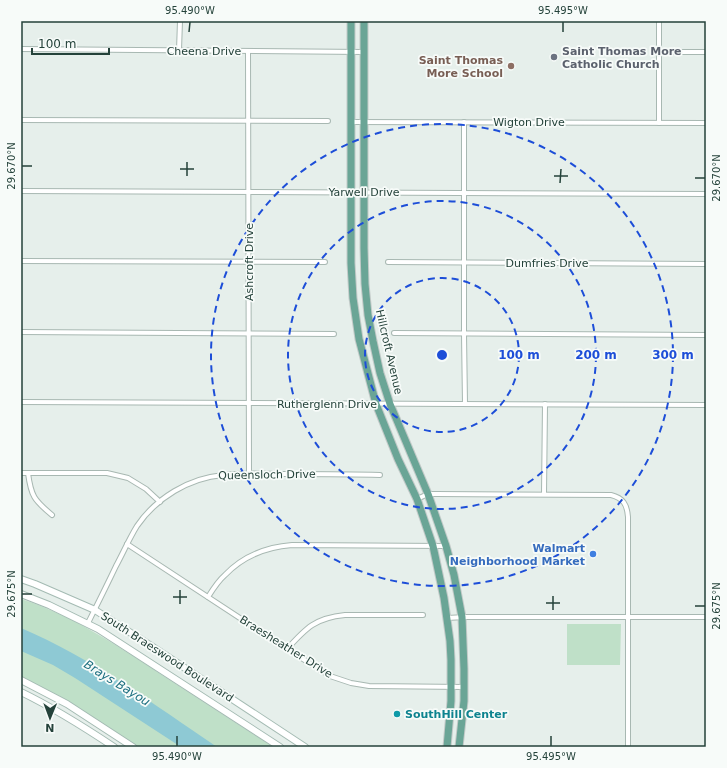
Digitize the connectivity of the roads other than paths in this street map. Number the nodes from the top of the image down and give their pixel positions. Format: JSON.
{"nodes":[{"id":1,"x":180,"y":21,"type":"edge"},
{"id":2,"x":352,"y":21,"type":"edge"},
{"id":3,"x":364,"y":21,"type":"edge"},
{"id":4,"x":659,"y":21,"type":"edge"},
{"id":5,"x":21,"y":49,"type":"edge"},
{"id":6,"x":179,"y":50,"type":"junction"},
{"id":7,"x":248,"y":51,"type":"junction"},
{"id":8,"x":351,"y":52,"type":"junction"},
{"id":9,"x":364,"y":52,"type":"junction"},
{"id":10,"x":659,"y":52,"type":"junction"},
{"id":11,"x":706,"y":52,"type":"edge"},
{"id":12,"x":21,"y":120,"type":"edge"},
{"id":13,"x":248,"y":121,"type":"junction"},
{"id":14,"x":328,"y":121,"type":"dead end"},
{"id":15,"x":351,"y":122,"type":"junction"},
{"id":16,"x":364,"y":122,"type":"junction"},
{"id":17,"x":464,"y":122,"type":"junction"},
{"id":18,"x":659,"y":123,"type":"junction"},
{"id":19,"x":706,"y":123,"type":"edge"},
{"id":20,"x":21,"y":191,"type":"edge"},
{"id":21,"x":248,"y":192,"type":"junction"},
{"id":22,"x":351,"y":192,"type":"junction"},
{"id":23,"x":364,"y":192,"type":"junction"},
{"id":24,"x":465,"y":193,"type":"junction"},
{"id":25,"x":706,"y":194,"type":"edge"},
{"id":26,"x":21,"y":261,"type":"edge"},
{"id":27,"x":248,"y":262,"type":"junction"},
{"id":28,"x":325,"y":262,"type":"dead end"},
{"id":29,"x":388,"y":262,"type":"dead end"},
{"id":30,"x":464,"y":262,"type":"junction"},
{"id":31,"x":706,"y":264,"type":"edge"},
{"id":32,"x":21,"y":332,"type":"edge"},
{"id":33,"x":249,"y":334,"type":"junction"},
{"id":34,"x":334,"y":334,"type":"dead end"},
{"id":35,"x":394,"y":334,"type":"dead end"},
{"id":36,"x":464,"y":334,"type":"junction"},
{"id":37,"x":706,"y":335,"type":"edge"},
{"id":38,"x":21,"y":402,"type":"edge"},
{"id":39,"x":249,"y":404,"type":"junction"},
{"id":40,"x":376,"y":404,"type":"junction"},
{"id":41,"x":390,"y":404,"type":"junction"},
{"id":42,"x":465,"y":404,"type":"junction"},
{"id":43,"x":545,"y":404,"type":"junction"},
{"id":44,"x":706,"y":405,"type":"edge"},
{"id":45,"x":21,"y":472,"type":"edge"},
{"id":46,"x":28,"y":472,"type":"junction"},
{"id":47,"x":249,"y":474,"type":"junction"},
{"id":48,"x":380,"y":474,"type":"dead end"},
{"id":49,"x":428,"y":494,"type":"junction"},
{"id":50,"x":544,"y":494,"type":"junction"},
{"id":51,"x":416,"y":498,"type":"junction"},
{"id":52,"x":160,"y":502,"type":"junction"},
{"id":53,"x":52,"y":515,"type":"dead end"},
{"id":54,"x":127,"y":544,"type":"junction"},
{"id":55,"x":433,"y":546,"type":"junction"},
{"id":56,"x":446,"y":546,"type":"junction"},
{"id":57,"x":21,"y":579,"type":"edge"},
{"id":58,"x":21,"y":594,"type":"edge"},
{"id":59,"x":208,"y":597,"type":"junction"},
{"id":60,"x":94,"y":610,"type":"junction"},
{"id":61,"x":423,"y":615,"type":"dead end"},
{"id":62,"x":462,"y":617,"type":"junction"},
{"id":63,"x":628,"y":617,"type":"junction"},
{"id":64,"x":706,"y":617,"type":"edge"},
{"id":65,"x":447,"y":618,"type":"junction"},
{"id":66,"x":88,"y":623,"type":"junction"},
{"id":67,"x":287,"y":649,"type":"junction"},
{"id":68,"x":21,"y":680,"type":"edge"},
{"id":69,"x":207,"y":682,"type":"junction"},
{"id":70,"x":451,"y":687,"type":"junction"},
{"id":71,"x":464,"y":687,"type":"junction"},
{"id":72,"x":21,"y":692,"type":"edge"},
{"id":73,"x":199,"y":694,"type":"junction"},
{"id":74,"x":449,"y":718,"type":"junction"},
{"id":75,"x":99,"y":725,"type":"junction"},
{"id":76,"x":93,"y":733,"type":"junction"},
{"id":77,"x":114,"y":747,"type":"edge"},
{"id":78,"x":133,"y":747,"type":"edge"},
{"id":79,"x":280,"y":747,"type":"edge"},
{"id":80,"x":305,"y":747,"type":"edge"},
{"id":81,"x":447,"y":747,"type":"edge"},
{"id":82,"x":452,"y":747,"type":"edge"},
{"id":83,"x":459,"y":747,"type":"edge"},
{"id":84,"x":628,"y":747,"type":"edge"}],
"edges":[{"from":1,"to":6,"type":"street"},
{"from":2,"to":8,"type":"main road"},
{"from":3,"to":9,"type":"main road","name":"Hillcroft Avenue"},
{"from":4,"to":10,"type":"street"},
{"from":5,"to":6,"type":"street","name":"Cheena Drive"},
{"from":6,"to":7,"type":"street","name":"Cheena Drive"},
{"from":7,"to":8,"type":"street","name":"Cheena Drive"},
{"from":7,"to":13,"type":"street","name":"Ashcroft Drive"},
{"from":8,"to":9,"type":"street","name":"Cheena Drive"},
{"from":8,"to":15,"type":"main road"},
{"from":9,"to":16,"type":"main road","name":"Hillcroft Avenue"},
{"from":10,"to":11,"type":"street"},
{"from":10,"to":18,"type":"street"},
{"from":12,"to":13,"type":"street"},
{"from":13,"to":14,"type":"street"},
{"from":13,"to":21,"type":"street","name":"Ashcroft Drive"},
{"from":15,"to":16,"type":"street","name":"Wigton Drive"},
{"from":15,"to":22,"type":"main road"},
{"from":16,"to":17,"type":"street","name":"Wigton Drive"},
{"from":16,"to":23,"type":"main road","name":"Hillcroft Avenue"},
{"from":17,"to":18,"type":"street","name":"Wigton Drive"},
{"from":17,"to":24,"type":"street"},
{"from":18,"to":19,"type":"street","name":"Wigton Drive"},
{"from":20,"to":21,"type":"street","name":"Yarwell Drive"},
{"from":21,"to":22,"type":"street","name":"Yarwell Drive"},
{"from":21,"to":27,"type":"street","name":"Ashcroft Drive"},
{"from":22,"to":23,"type":"street","name":"Yarwell Drive"},
{"from":22,"to":40,"type":"main road"},
{"from":23,"to":24,"type":"street","name":"Yarwell Drive"},
{"from":23,"to":41,"type":"main road","name":"Hillcroft Avenue"},
{"from":24,"to":25,"type":"street","name":"Yarwell Drive"},
{"from":24,"to":30,"type":"street"},
{"from":26,"to":27,"type":"street"},
{"from":27,"to":28,"type":"street"},
{"from":27,"to":33,"type":"street","name":"Ashcroft Drive"},
{"from":29,"to":30,"type":"street","name":"Dumfries Drive"},
{"from":30,"to":31,"type":"street","name":"Dumfries Drive"},
{"from":30,"to":36,"type":"street"},
{"from":32,"to":33,"type":"street"},
{"from":33,"to":34,"type":"street"},
{"from":33,"to":39,"type":"street","name":"Ashcroft Drive"},
{"from":35,"to":36,"type":"street"},
{"from":36,"to":37,"type":"street"},
{"from":36,"to":42,"type":"street"},
{"from":38,"to":39,"type":"street","name":"Rutherglenn Drive"},
{"from":39,"to":40,"type":"street","name":"Rutherglenn Drive"},
{"from":39,"to":47,"type":"street","name":"Ashcroft Drive"},
{"from":40,"to":41,"type":"street","name":"Rutherglenn Drive"},
{"from":40,"to":51,"type":"main road"},
{"from":41,"to":42,"type":"street","name":"Rutherglenn Drive"},
{"from":41,"to":49,"type":"main road","name":"Hillcroft Avenue"},
{"from":42,"to":43,"type":"street","name":"Rutherglenn Drive"},
{"from":43,"to":44,"type":"street","name":"Rutherglenn Drive"},
{"from":43,"to":50,"type":"street"},
{"from":45,"to":46,"type":"street"},
{"from":46,"to":52,"type":"street"},
{"from":46,"to":53,"type":"street"},
{"from":47,"to":48,"type":"street","name":"Queensloch Drive"},
{"from":47,"to":52,"type":"street","name":"Queensloch Drive"},
{"from":49,"to":50,"type":"street"},
{"from":49,"to":51,"type":"street"},
{"from":49,"to":56,"type":"main road","name":"Hillcroft Avenue"},
{"from":50,"to":63,"type":"street"},
{"from":51,"to":55,"type":"main road"},
{"from":52,"to":54,"type":"street","name":"Queensloch Drive"},
{"from":54,"to":59,"type":"street","name":"Braesheather Drive"},
{"from":54,"to":60,"type":"street","name":"Queensloch Drive"},
{"from":55,"to":56,"type":"street"},
{"from":55,"to":59,"type":"street"},
{"from":55,"to":65,"type":"main road"},
{"from":56,"to":62,"type":"main road","name":"Hillcroft Avenue"},
{"from":57,"to":60,"type":"main road","name":"South Braeswood Boulevard"},
{"from":58,"to":66,"type":"main road","name":"South Braeswood Boulevard"},
{"from":59,"to":67,"type":"street","name":"Braesheather Drive"},
{"from":60,"to":66,"type":"street","name":"Queensloch Drive"},
{"from":60,"to":69,"type":"main road","name":"South Braeswood Boulevard"},
{"from":61,"to":67,"type":"street"},
{"from":62,"to":63,"type":"street"},
{"from":62,"to":65,"type":"street"},
{"from":62,"to":71,"type":"main road","name":"Hillcroft Avenue"},
{"from":63,"to":64,"type":"street"},
{"from":63,"to":84,"type":"street"},
{"from":65,"to":70,"type":"main road"},
{"from":66,"to":73,"type":"main road","name":"South Braeswood Boulevard"},
{"from":67,"to":70,"type":"street","name":"Braesheather Drive"},
{"from":68,"to":75,"type":"main road"},
{"from":69,"to":73,"type":"main road"},
{"from":69,"to":80,"type":"main road","name":"South Braeswood Boulevard"},
{"from":70,"to":71,"type":"street","name":"Braesheather Drive"},
{"from":70,"to":74,"type":"main road"},
{"from":71,"to":83,"type":"main road","name":"Hillcroft Avenue"},
{"from":72,"to":76,"type":"main road"},
{"from":73,"to":79,"type":"main road","name":"South Braeswood Boulevard"},
{"from":74,"to":81,"type":"main road"},
{"from":74,"to":82,"type":"main road"},
{"from":75,"to":76,"type":"main road"},
{"from":75,"to":78,"type":"main road"},
{"from":76,"to":77,"type":"main road"}]}
